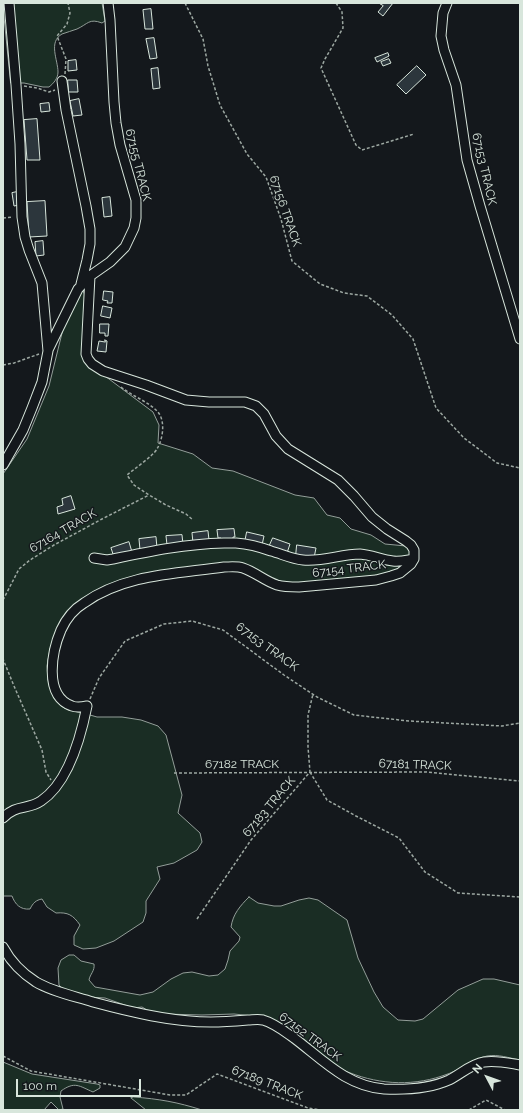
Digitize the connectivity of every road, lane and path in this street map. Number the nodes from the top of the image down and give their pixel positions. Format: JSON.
{"nodes":[{"id":1,"x":9,"y":3,"type":"edge"},
{"id":2,"x":68,"y":3,"type":"edge"},
{"id":3,"x":108,"y":3,"type":"edge"},
{"id":4,"x":185,"y":3,"type":"edge"},
{"id":5,"x":336,"y":3,"type":"edge"},
{"id":6,"x":447,"y":3,"type":"edge"},
{"id":7,"x":62,"y":81,"type":"junction"},
{"id":8,"x":16,"y":86,"type":"junction"},
{"id":9,"x":414,"y":134,"type":"dead end"},
{"id":10,"x":22,"y":216,"type":"junction"},
{"id":11,"x":3,"y":218,"type":"edge"},
{"id":12,"x":90,"y":276,"type":"junction"},
{"id":13,"x":81,"y":285,"type":"junction"},
{"id":14,"x":520,"y":339,"type":"edge"},
{"id":15,"x":48,"y":351,"type":"junction"},
{"id":16,"x":3,"y":365,"type":"edge"},
{"id":17,"x":118,"y":384,"type":"dead end"},
{"id":18,"x":3,"y":465,"type":"edge"},
{"id":19,"x":520,"y":468,"type":"edge"},
{"id":20,"x":149,"y":495,"type":"junction"},
{"id":21,"x":193,"y":520,"type":"dead end"},
{"id":22,"x":94,"y":558,"type":"dead end"},
{"id":23,"x":414,"y":559,"type":"junction"},
{"id":24,"x":3,"y":600,"type":"edge"},
{"id":25,"x":3,"y":653,"type":"edge"},
{"id":26,"x":313,"y":694,"type":"junction"},
{"id":27,"x":87,"y":706,"type":"junction"},
{"id":28,"x":520,"y":723,"type":"edge"},
{"id":29,"x":310,"y":772,"type":"junction"},
{"id":30,"x":174,"y":773,"type":"dead end"},
{"id":31,"x":520,"y":781,"type":"edge"},
{"id":32,"x":56,"y":787,"type":"junction"},
{"id":33,"x":3,"y":818,"type":"edge"},
{"id":34,"x":520,"y":897,"type":"edge"},
{"id":35,"x":197,"y":919,"type":"dead end"},
{"id":36,"x":3,"y":947,"type":"edge"},
{"id":37,"x":3,"y":1056,"type":"edge"},
{"id":38,"x":520,"y":1065,"type":"edge"},
{"id":39,"x":320,"y":1110,"type":"edge"},
{"id":40,"x":469,"y":1110,"type":"edge"},
{"id":41,"x":505,"y":1110,"type":"edge"}],
"edges":[{"from":1,"to":8,"type":"street"},
{"from":2,"to":7,"type":"path"},
{"from":3,"to":12,"type":"street","name":"67155 TRACK"},
{"from":4,"to":19,"type":"path","name":"67156 TRACK"},
{"from":5,"to":9,"type":"path"},
{"from":6,"to":14,"type":"street","name":"67153 TRACK"},
{"from":7,"to":8,"type":"path"},
{"from":7,"to":13,"type":"street"},
{"from":8,"to":10,"type":"street"},
{"from":10,"to":11,"type":"path"},
{"from":10,"to":15,"type":"street"},
{"from":12,"to":13,"type":"street","name":"67155 TRACK"},
{"from":12,"to":23,"type":"street"},
{"from":13,"to":15,"type":"street","name":"67155 TRACK"},
{"from":15,"to":16,"type":"path"},
{"from":15,"to":18,"type":"street"},
{"from":17,"to":20,"type":"path"},
{"from":20,"to":21,"type":"path"},
{"from":20,"to":24,"type":"path","name":"67164 TRACK"},
{"from":22,"to":23,"type":"street"},
{"from":23,"to":27,"type":"street","name":"67154 TRACK"},
{"from":25,"to":32,"type":"path"},
{"from":26,"to":27,"type":"path","name":"67153 TRACK"},
{"from":26,"to":28,"type":"path","name":"67153 TRACK"},
{"from":26,"to":29,"type":"path","name":"67183 TRACK"},
{"from":27,"to":32,"type":"street"},
{"from":29,"to":30,"type":"path","name":"67182 TRACK"},
{"from":29,"to":31,"type":"path","name":"67181 TRACK"},
{"from":29,"to":34,"type":"path"},
{"from":29,"to":35,"type":"path","name":"67183 TRACK"},
{"from":32,"to":33,"type":"street"},
{"from":36,"to":38,"type":"street","name":"67152 TRACK"},
{"from":37,"to":39,"type":"path","name":"67189 TRACK"},
{"from":40,"to":41,"type":"path"}]}
